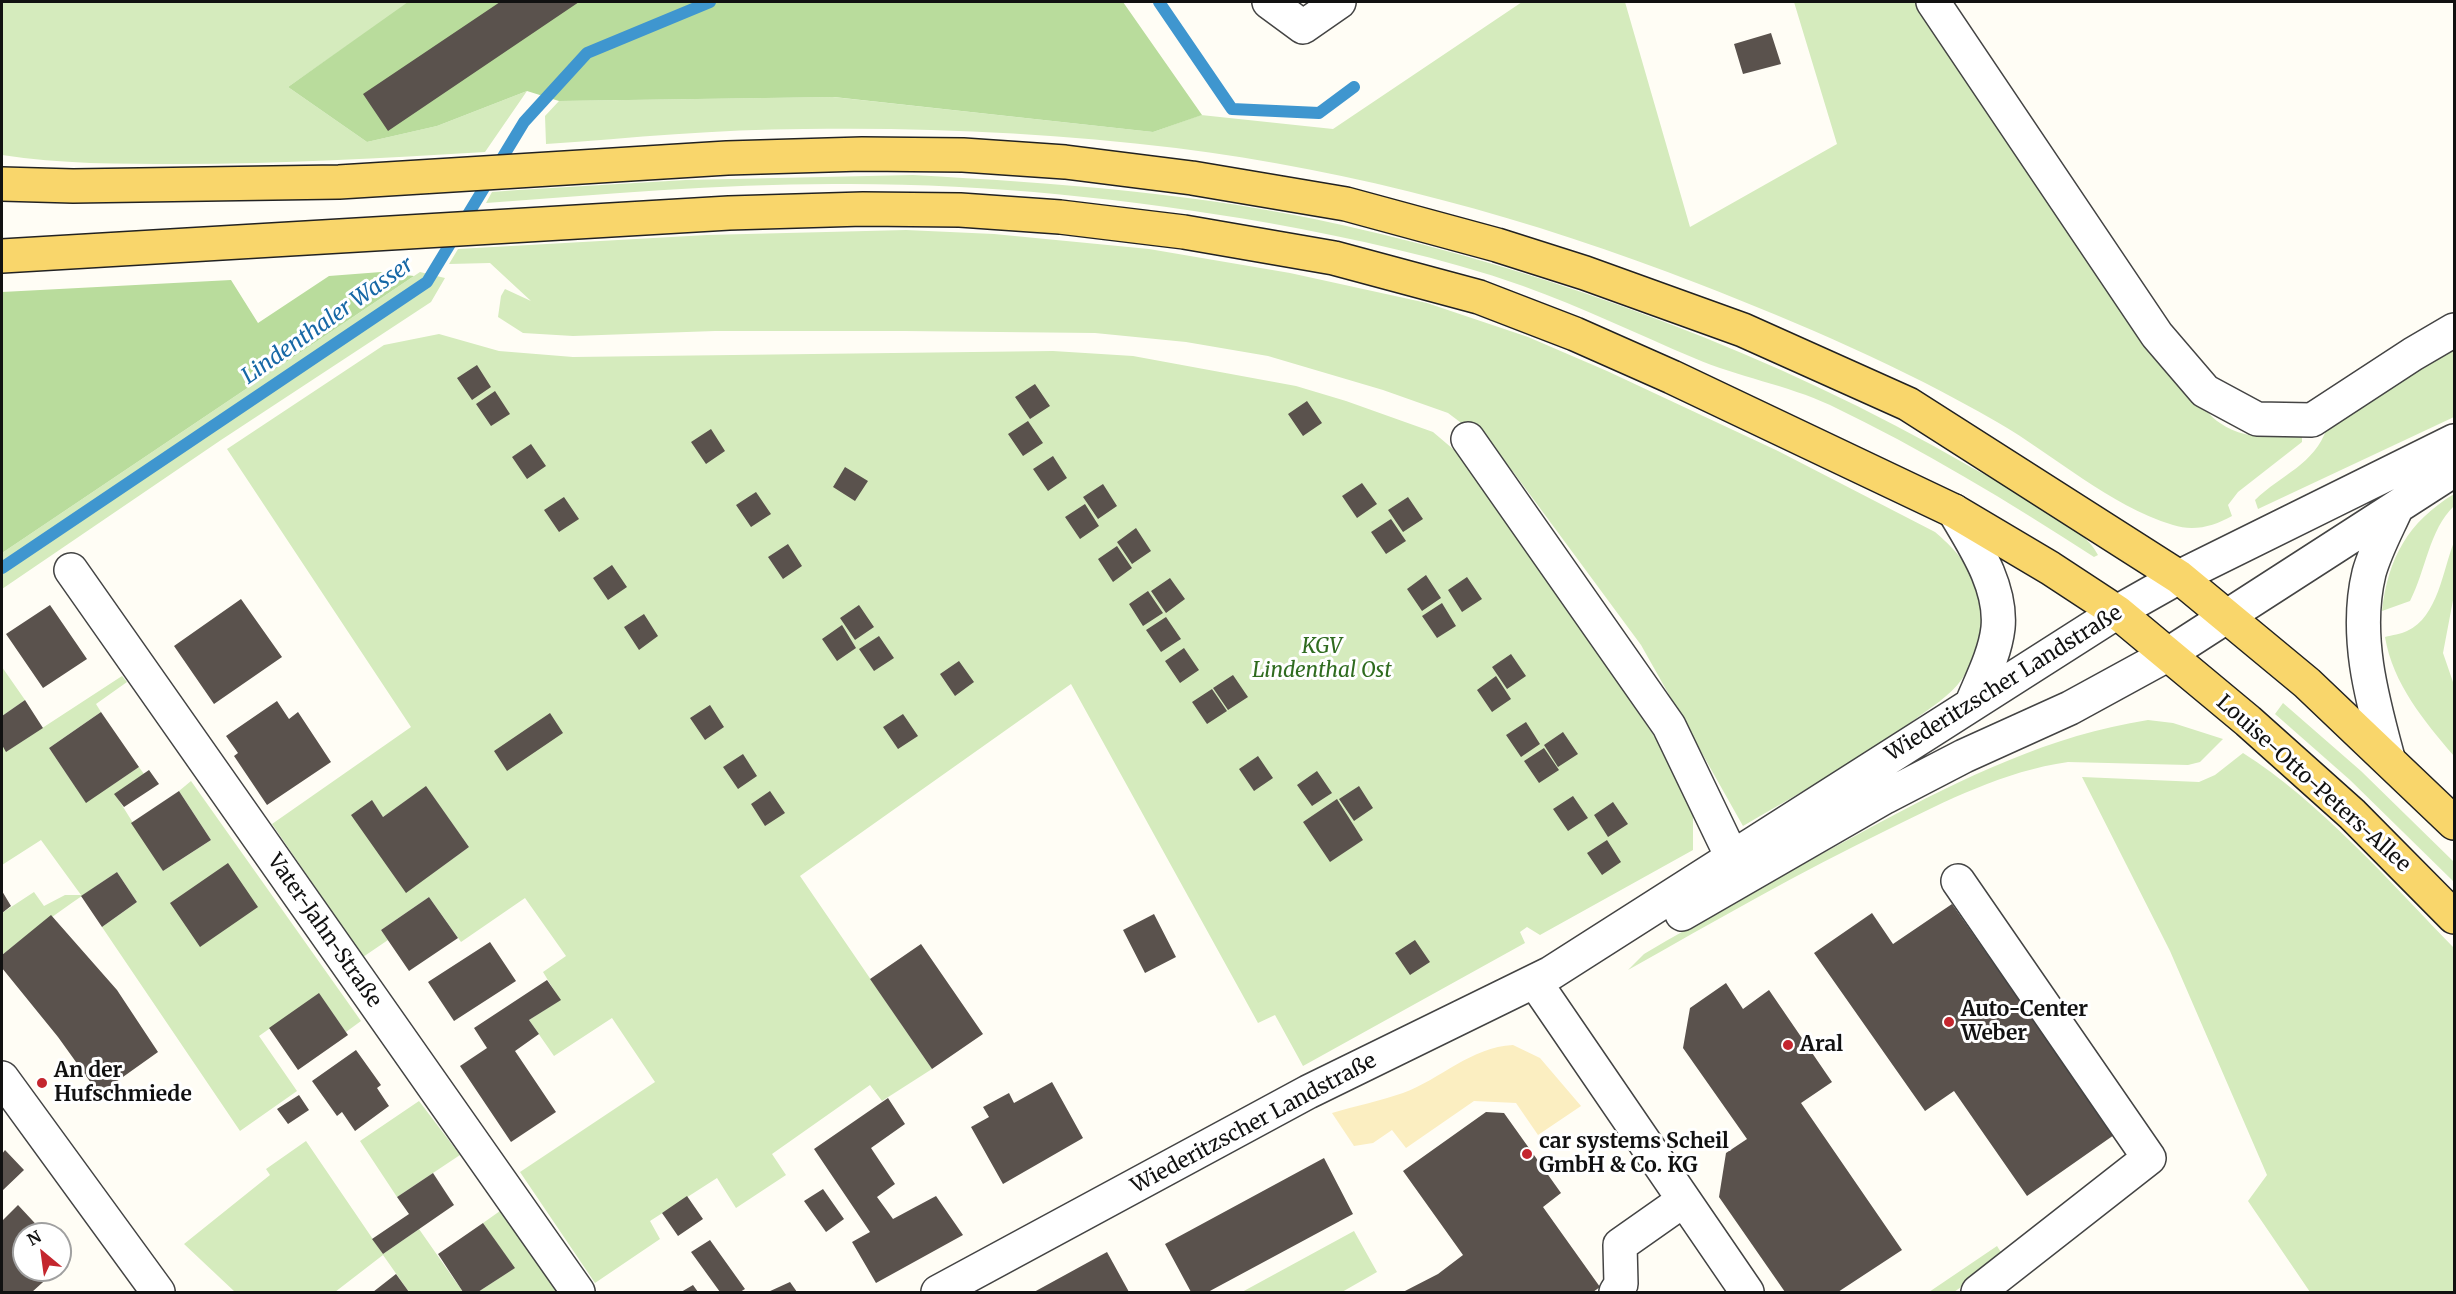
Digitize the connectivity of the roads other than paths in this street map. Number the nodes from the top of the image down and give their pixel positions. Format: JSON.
{"nodes":[{"id":1,"x":1269,"y":2,"type":"edge"},
{"id":2,"x":1340,"y":2,"type":"edge"},
{"id":3,"x":1933,"y":2,"type":"edge"},
{"id":4,"x":2,"y":184,"type":"edge"},
{"id":5,"x":2,"y":256,"type":"edge"},
{"id":6,"x":2454,"y":330,"type":"edge"},
{"id":7,"x":1468,"y":439,"type":"dead end"},
{"id":8,"x":2454,"y":441,"type":"edge"},
{"id":9,"x":2454,"y":470,"type":"edge"},
{"id":10,"x":2396,"y":509,"type":"junction"},
{"id":11,"x":1954,"y":511,"type":"junction"},
{"id":12,"x":71,"y":570,"type":"dead end"},
{"id":13,"x":2180,"y":577,"type":"junction"},
{"id":14,"x":2117,"y":612,"type":"junction"},
{"id":15,"x":2225,"y":616,"type":"junction"},
{"id":16,"x":2167,"y":655,"type":"junction"},
{"id":17,"x":1972,"y":703,"type":"junction"},
{"id":18,"x":2388,"y":758,"type":"junction"},
{"id":19,"x":2454,"y":823,"type":"edge"},
{"id":20,"x":1732,"y":857,"type":"junction"},
{"id":21,"x":1958,"y":881,"type":"dead end"},
{"id":22,"x":2454,"y":917,"type":"edge"},
{"id":23,"x":1573,"y":960,"type":"junction"},
{"id":24,"x":1535,"y":982,"type":"junction"},
{"id":25,"x":2,"y":1078,"type":"edge"},
{"id":26,"x":1684,"y":1200,"type":"junction"},
{"id":27,"x":158,"y":1293,"type":"edge"},
{"id":28,"x":578,"y":1293,"type":"edge"},
{"id":29,"x":938,"y":1293,"type":"edge"},
{"id":30,"x":1616,"y":1293,"type":"edge"},
{"id":31,"x":1747,"y":1293,"type":"edge"},
{"id":32,"x":1978,"y":1293,"type":"edge"}],
"edges":[{"from":1,"to":2,"type":"street"},
{"from":3,"to":6,"type":"street"},
{"from":4,"to":13,"type":"main road"},
{"from":5,"to":11,"type":"main road","name":"Louise-Otto-Peters-Allee"},
{"from":7,"to":20,"type":"street"},
{"from":8,"to":13,"type":"street","name":"Wiederitzscher Landstraße"},
{"from":9,"to":10,"type":"street","name":"Wiederitzscher Landstraße"},
{"from":10,"to":15,"type":"street","name":"Wiederitzscher Landstraße"},
{"from":10,"to":18,"type":"street"},
{"from":11,"to":14,"type":"main road","name":"Louise-Otto-Peters-Allee"},
{"from":11,"to":17,"type":"street"},
{"from":12,"to":28,"type":"street","name":"Vater-Jahn-Straße"},
{"from":13,"to":14,"type":"street","name":"Wiederitzscher Landstraße"},
{"from":13,"to":15,"type":"main road"},
{"from":14,"to":16,"type":"main road","name":"Louise-Otto-Peters-Allee"},
{"from":14,"to":17,"type":"street","name":"Wiederitzscher Landstraße"},
{"from":15,"to":16,"type":"street","name":"Wiederitzscher Landstraße"},
{"from":15,"to":18,"type":"main road"},
{"from":16,"to":22,"type":"main road","name":"Louise-Otto-Peters-Allee"},
{"from":16,"to":23,"type":"street","name":"Wiederitzscher Landstraße"},
{"from":17,"to":20,"type":"street","name":"Wiederitzscher Landstraße"},
{"from":18,"to":19,"type":"main road"},
{"from":20,"to":23,"type":"street","name":"Wiederitzscher Landstraße"},
{"from":21,"to":32,"type":"street"},
{"from":23,"to":24,"type":"street","name":"Wiederitzscher Landstraße"},
{"from":24,"to":26,"type":"street"},
{"from":24,"to":29,"type":"street","name":"Wiederitzscher Landstraße"},
{"from":25,"to":27,"type":"street"},
{"from":26,"to":30,"type":"street"},
{"from":26,"to":31,"type":"street"}]}
